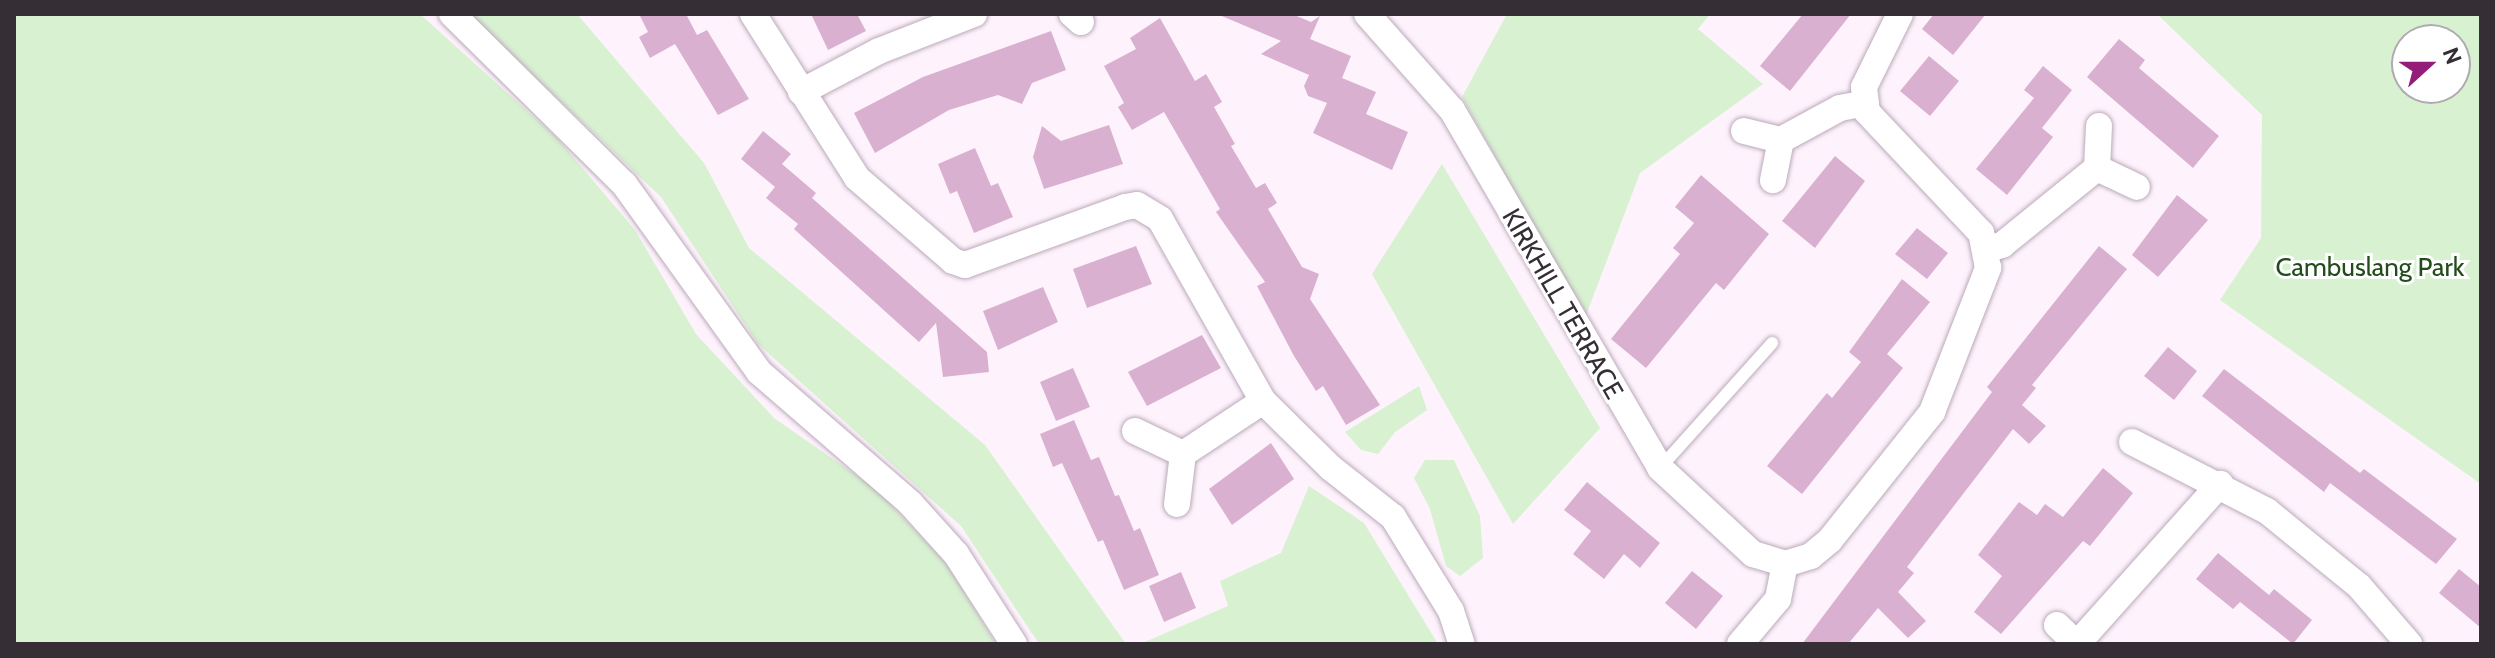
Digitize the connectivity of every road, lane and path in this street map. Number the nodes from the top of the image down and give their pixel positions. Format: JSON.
{"nodes":[{"id":1,"x":452,"y":14,"type":"edge"},
{"id":2,"x":753,"y":14,"type":"edge"},
{"id":3,"x":974,"y":14,"type":"edge"},
{"id":4,"x":1367,"y":14,"type":"edge"},
{"id":5,"x":1900,"y":14,"type":"edge"},
{"id":6,"x":801,"y":92,"type":"junction"},
{"id":7,"x":1865,"y":103,"type":"junction"},
{"id":8,"x":2099,"y":126,"type":"dead end"},
{"id":9,"x":1744,"y":131,"type":"dead end"},
{"id":10,"x":1781,"y":140,"type":"junction"},
{"id":11,"x":2097,"y":168,"type":"junction"},
{"id":12,"x":1773,"y":180,"type":"dead end"},
{"id":13,"x":2137,"y":187,"type":"dead end"},
{"id":14,"x":1988,"y":249,"type":"junction"},
{"id":15,"x":1772,"y":343,"type":"dead end"},
{"id":16,"x":1263,"y":401,"type":"junction"},
{"id":17,"x":1135,"y":431,"type":"dead end"},
{"id":18,"x":2132,"y":442,"type":"dead end"},
{"id":19,"x":1183,"y":454,"type":"junction"},
{"id":20,"x":1660,"y":468,"type":"junction"},
{"id":21,"x":2220,"y":484,"type":"junction"},
{"id":22,"x":1177,"y":504,"type":"dead end"},
{"id":23,"x":1785,"y":564,"type":"junction"},
{"id":24,"x":2057,"y":625,"type":"dead end"},
{"id":25,"x":1014,"y":644,"type":"edge"},
{"id":26,"x":1462,"y":644,"type":"edge"},
{"id":27,"x":1740,"y":644,"type":"edge"},
{"id":28,"x":2409,"y":644,"type":"edge"}],
"edges":[{"from":1,"to":25,"type":"street"},
{"from":2,"to":6,"type":"street"},
{"from":3,"to":6,"type":"street"},
{"from":4,"to":20,"type":"street","name":"KIRKHILL TERRACE"},
{"from":5,"to":7,"type":"street"},
{"from":6,"to":16,"type":"street"},
{"from":7,"to":10,"type":"street"},
{"from":7,"to":14,"type":"street"},
{"from":8,"to":11,"type":"street"},
{"from":9,"to":10,"type":"street"},
{"from":10,"to":12,"type":"street"},
{"from":11,"to":13,"type":"street"},
{"from":11,"to":14,"type":"street"},
{"from":14,"to":23,"type":"street"},
{"from":15,"to":20,"type":"lane"},
{"from":16,"to":19,"type":"street"},
{"from":16,"to":26,"type":"street"},
{"from":17,"to":19,"type":"street"},
{"from":18,"to":21,"type":"street"},
{"from":19,"to":22,"type":"street"},
{"from":20,"to":23,"type":"street","name":"KIRKHILL TERRACE"},
{"from":21,"to":24,"type":"street"},
{"from":21,"to":28,"type":"street"},
{"from":23,"to":27,"type":"street"}]}
